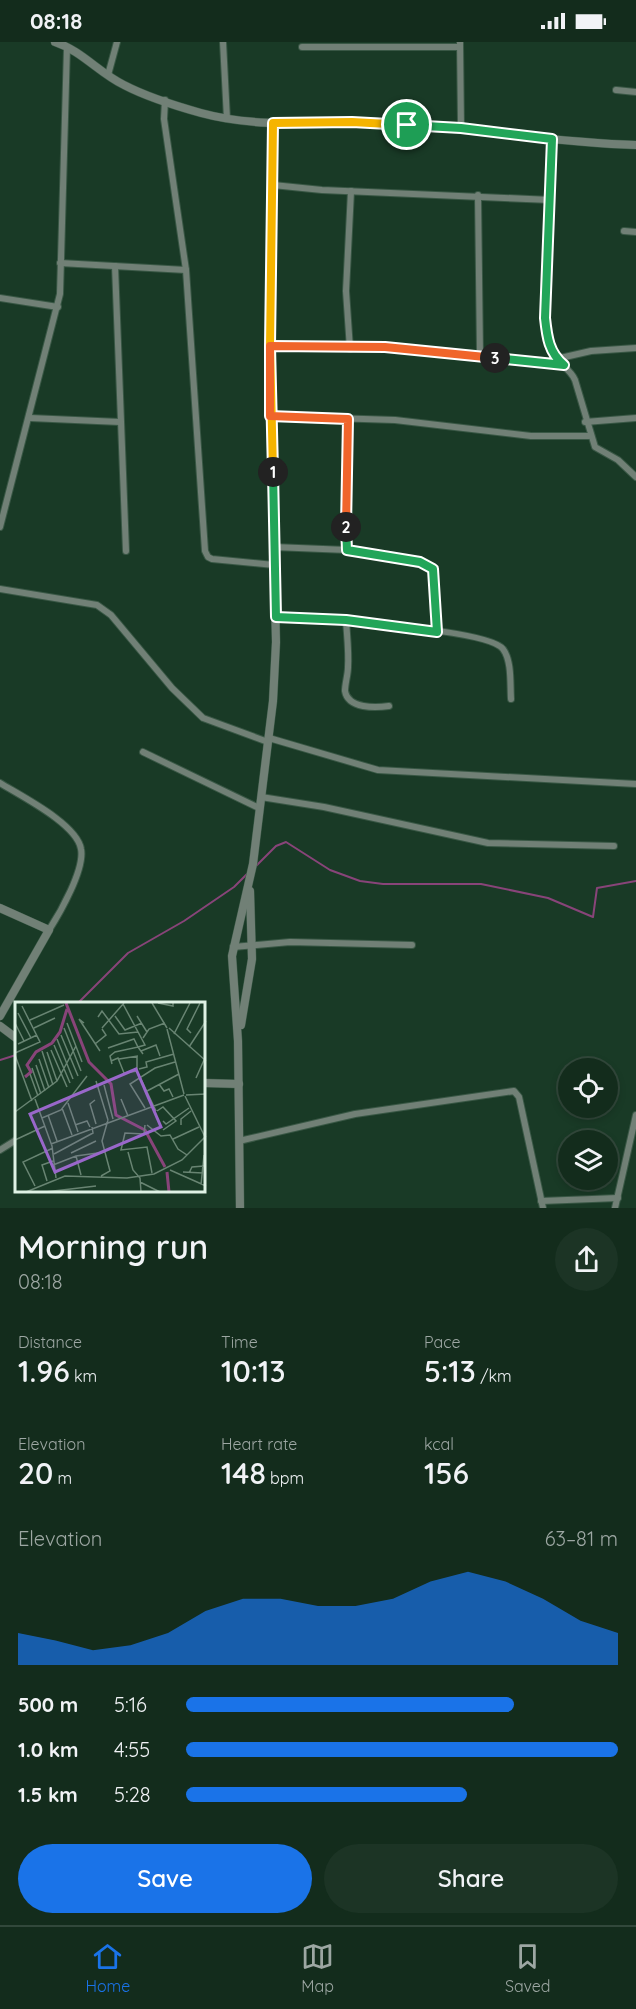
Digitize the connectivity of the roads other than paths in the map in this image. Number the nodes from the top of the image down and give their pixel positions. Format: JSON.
{"nodes":[{"id":1,"x":55,"y":42,"type":"edge"},
{"id":2,"x":117,"y":42,"type":"edge"},
{"id":3,"x":224,"y":42,"type":"edge"},
{"id":4,"x":460,"y":44,"type":"edge"},
{"id":5,"x":67,"y":47,"type":"junction"},
{"id":6,"x":302,"y":47,"type":"dead end"},
{"id":7,"x":108,"y":75,"type":"junction"},
{"id":8,"x":616,"y":90,"type":"dead end"},
{"id":9,"x":636,"y":92,"type":"edge"},
{"id":10,"x":165,"y":100,"type":"junction"},
{"id":11,"x":226,"y":119,"type":"junction"},
{"id":12,"x":273,"y":123,"type":"junction"},
{"id":13,"x":461,"y":128,"type":"junction"},
{"id":14,"x":552,"y":139,"type":"junction"},
{"id":15,"x":636,"y":145,"type":"edge"},
{"id":16,"x":273,"y":185,"type":"junction"},
{"id":17,"x":351,"y":192,"type":"junction"},
{"id":18,"x":478,"y":195,"type":"junction"},
{"id":19,"x":551,"y":200,"type":"junction"},
{"id":20,"x":624,"y":231,"type":"dead end"},
{"id":21,"x":636,"y":232,"type":"edge"},
{"id":22,"x":60,"y":263,"type":"junction"},
{"id":23,"x":115,"y":266,"type":"junction"},
{"id":24,"x":186,"y":270,"type":"junction"},
{"id":25,"x":0,"y":298,"type":"edge"},
{"id":26,"x":58,"y":307,"type":"junction"},
{"id":27,"x":270,"y":346,"type":"junction"},
{"id":28,"x":636,"y":348,"type":"edge"},
{"id":29,"x":350,"y":349,"type":"junction"},
{"id":30,"x":480,"y":356,"type":"junction"},
{"id":31,"x":556,"y":359,"type":"junction"},
{"id":32,"x":564,"y":365,"type":"junction"},
{"id":33,"x":270,"y":416,"type":"junction"},
{"id":34,"x":30,"y":418,"type":"junction"},
{"id":35,"x":636,"y":418,"type":"edge"},
{"id":36,"x":348,"y":419,"type":"junction"},
{"id":37,"x":120,"y":422,"type":"junction"},
{"id":38,"x":585,"y":422,"type":"junction"},
{"id":39,"x":589,"y":436,"type":"junction"},
{"id":40,"x":636,"y":477,"type":"edge"},
{"id":41,"x":0,"y":527,"type":"edge"},
{"id":42,"x":274,"y":547,"type":"junction"},
{"id":43,"x":347,"y":550,"type":"junction"},
{"id":44,"x":126,"y":551,"type":"dead end"},
{"id":45,"x":274,"y":565,"type":"junction"},
{"id":46,"x":0,"y":589,"type":"edge"},
{"id":47,"x":276,"y":617,"type":"junction"},
{"id":48,"x":346,"y":620,"type":"junction"},
{"id":49,"x":437,"y":632,"type":"junction"},
{"id":50,"x":511,"y":699,"type":"dead end"},
{"id":51,"x":389,"y":706,"type":"dead end"},
{"id":52,"x":268,"y":740,"type":"junction"},
{"id":53,"x":142,"y":752,"type":"dead end"},
{"id":54,"x":0,"y":783,"type":"edge"},
{"id":55,"x":636,"y":784,"type":"edge"},
{"id":56,"x":261,"y":797,"type":"junction"},
{"id":57,"x":259,"y":808,"type":"junction"},
{"id":58,"x":614,"y":846,"type":"dead end"},
{"id":59,"x":249,"y":884,"type":"junction"},
{"id":60,"x":0,"y":908,"type":"edge"},
{"id":61,"x":49,"y":930,"type":"junction"},
{"id":62,"x":412,"y":945,"type":"dead end"},
{"id":63,"x":252,"y":946,"type":"junction"},
{"id":64,"x":233,"y":948,"type":"junction"},
{"id":65,"x":0,"y":1016,"type":"edge"},
{"id":66,"x":0,"y":1026,"type":"edge"},
{"id":67,"x":15,"y":1037,"type":"edge"},
{"id":68,"x":238,"y":1041,"type":"junction"},
{"id":69,"x":206,"y":1083,"type":"edge"},
{"id":70,"x":238,"y":1084,"type":"junction"},
{"id":71,"x":636,"y":1115,"type":"edge"},
{"id":72,"x":15,"y":1141,"type":"edge"},
{"id":73,"x":239,"y":1141,"type":"junction"},
{"id":74,"x":0,"y":1150,"type":"edge"},
{"id":75,"x":618,"y":1198,"type":"junction"},
{"id":76,"x":542,"y":1205,"type":"edge"},
{"id":77,"x":240,"y":1208,"type":"edge"},
{"id":78,"x":615,"y":1208,"type":"edge"}],
"edges":[{"from":1,"to":5,"type":"street"},
{"from":2,"to":7,"type":"street"},
{"from":3,"to":11,"type":"street"},
{"from":4,"to":6,"type":"street"},
{"from":4,"to":13,"type":"street"},
{"from":5,"to":7,"type":"street"},
{"from":5,"to":22,"type":"street"},
{"from":7,"to":10,"type":"street"},
{"from":8,"to":9,"type":"street"},
{"from":10,"to":11,"type":"street"},
{"from":10,"to":24,"type":"street"},
{"from":11,"to":12,"type":"street"},
{"from":12,"to":13,"type":"street"},
{"from":12,"to":16,"type":"street"},
{"from":13,"to":14,"type":"street"},
{"from":14,"to":15,"type":"street"},
{"from":14,"to":19,"type":"street"},
{"from":16,"to":17,"type":"street"},
{"from":16,"to":27,"type":"street"},
{"from":17,"to":18,"type":"street"},
{"from":17,"to":29,"type":"street"},
{"from":18,"to":19,"type":"street"},
{"from":18,"to":30,"type":"street"},
{"from":19,"to":31,"type":"street"},
{"from":20,"to":21,"type":"street"},
{"from":22,"to":23,"type":"street"},
{"from":22,"to":26,"type":"street"},
{"from":23,"to":24,"type":"street"},
{"from":23,"to":37,"type":"street"},
{"from":24,"to":45,"type":"street"},
{"from":25,"to":26,"type":"street"},
{"from":26,"to":34,"type":"street"},
{"from":27,"to":29,"type":"street"},
{"from":27,"to":33,"type":"street"},
{"from":28,"to":31,"type":"street"},
{"from":29,"to":30,"type":"street"},
{"from":30,"to":32,"type":"street"},
{"from":31,"to":32,"type":"street"},
{"from":32,"to":38,"type":"street"},
{"from":33,"to":36,"type":"street"},
{"from":33,"to":42,"type":"street"},
{"from":34,"to":37,"type":"street"},
{"from":34,"to":41,"type":"street"},
{"from":35,"to":38,"type":"street"},
{"from":36,"to":39,"type":"street"},
{"from":36,"to":43,"type":"street"},
{"from":37,"to":44,"type":"street"},
{"from":38,"to":39,"type":"street"},
{"from":39,"to":40,"type":"street"},
{"from":42,"to":43,"type":"street"},
{"from":42,"to":45,"type":"street"},
{"from":43,"to":49,"type":"street"},
{"from":45,"to":47,"type":"street"},
{"from":46,"to":52,"type":"street"},
{"from":47,"to":48,"type":"street"},
{"from":47,"to":52,"type":"street"},
{"from":48,"to":49,"type":"street"},
{"from":48,"to":51,"type":"street"},
{"from":49,"to":50,"type":"street"},
{"from":52,"to":55,"type":"street"},
{"from":52,"to":56,"type":"street"},
{"from":53,"to":57,"type":"street"},
{"from":54,"to":61,"type":"street"},
{"from":56,"to":57,"type":"street"},
{"from":56,"to":58,"type":"street"},
{"from":57,"to":59,"type":"street"},
{"from":59,"to":63,"type":"street"},
{"from":59,"to":64,"type":"street"},
{"from":60,"to":61,"type":"street"},
{"from":61,"to":65,"type":"street"},
{"from":62,"to":63,"type":"street"},
{"from":63,"to":64,"type":"street"},
{"from":63,"to":68,"type":"street"},
{"from":64,"to":68,"type":"street"},
{"from":66,"to":67,"type":"street"},
{"from":68,"to":70,"type":"street"},
{"from":69,"to":70,"type":"street"},
{"from":70,"to":73,"type":"street"},
{"from":71,"to":75,"type":"street"},
{"from":72,"to":74,"type":"street"},
{"from":73,"to":76,"type":"street"},
{"from":73,"to":77,"type":"street"},
{"from":75,"to":76,"type":"street"},
{"from":75,"to":78,"type":"street"}]}
